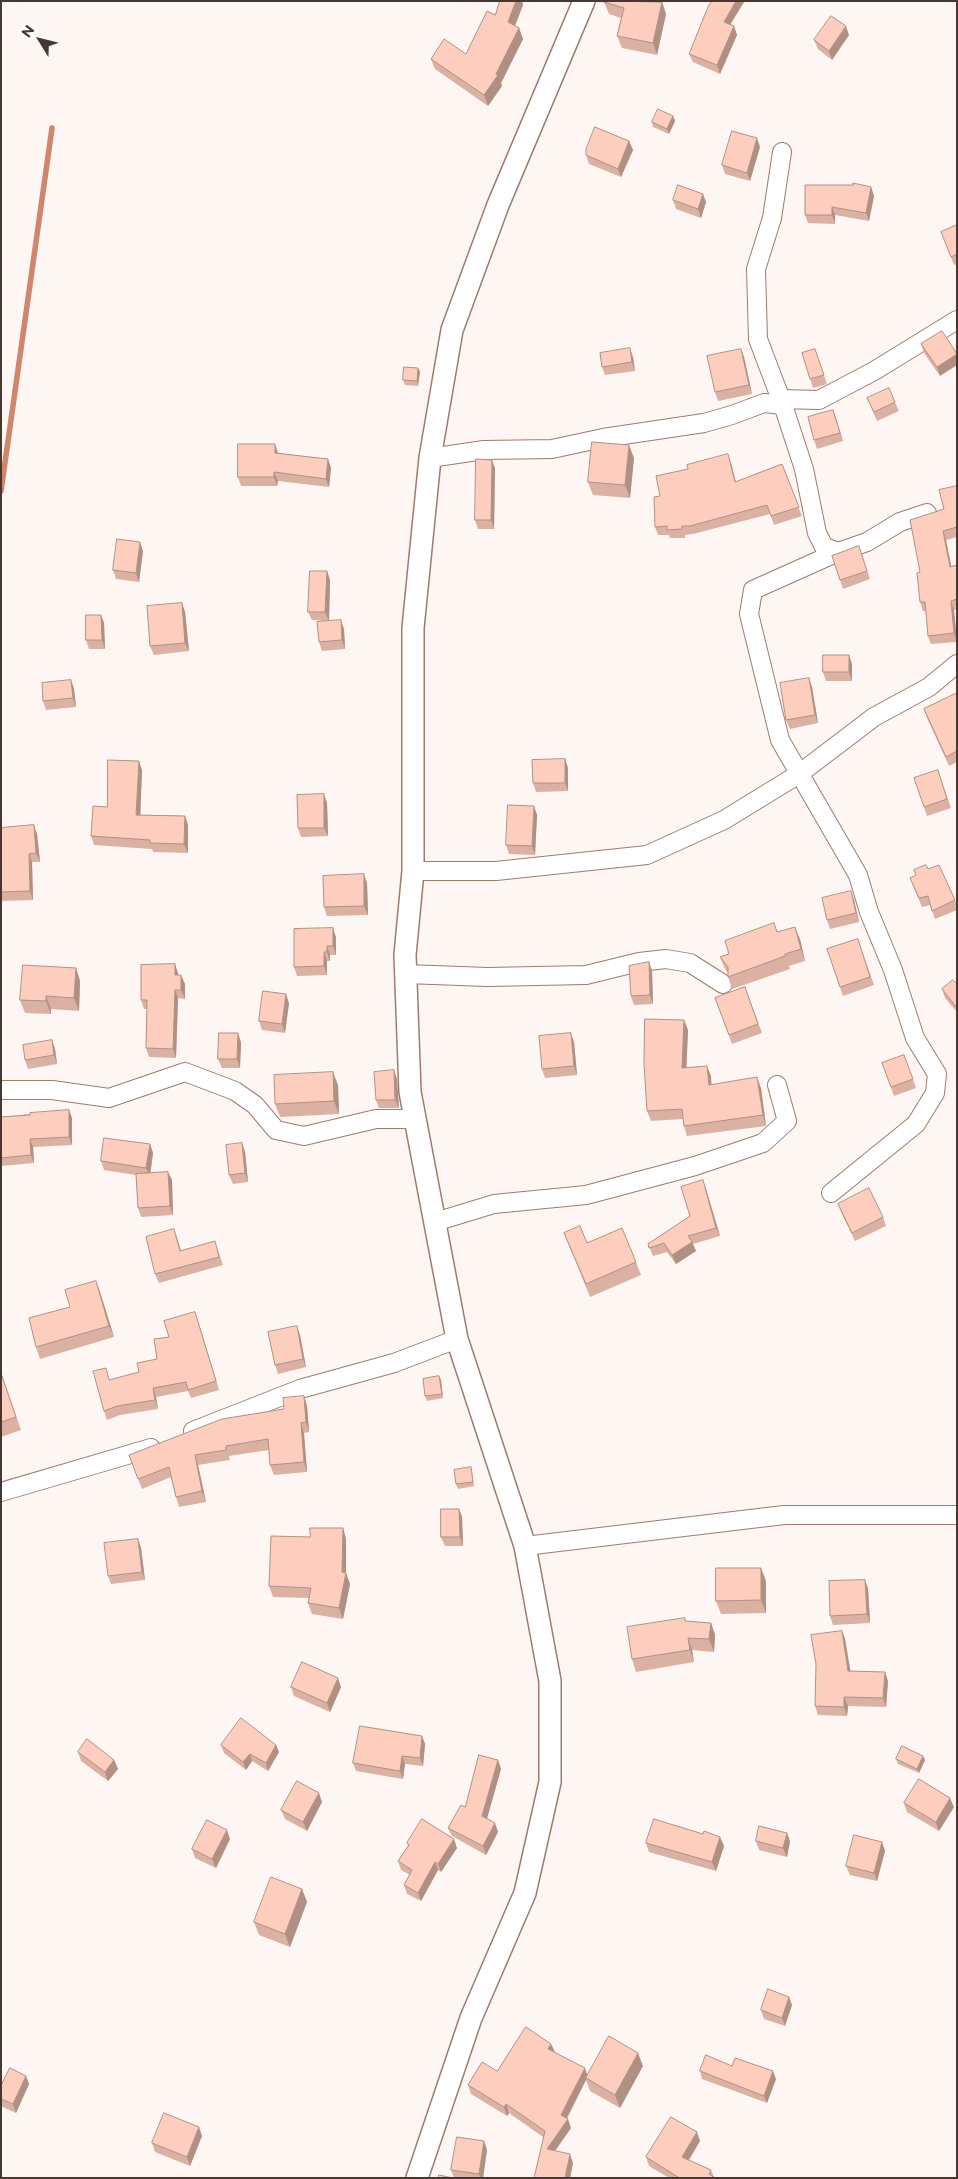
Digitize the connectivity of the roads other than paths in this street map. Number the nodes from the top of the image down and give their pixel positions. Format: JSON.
{"nodes":[{"id":1,"x":584,"y":1,"type":"edge"},
{"id":2,"x":782,"y":152,"type":"dead end"},
{"id":3,"x":957,"y":320,"type":"edge"},
{"id":4,"x":782,"y":402,"type":"junction"},
{"id":5,"x":430,"y":458,"type":"junction"},
{"id":6,"x":927,"y":513,"type":"edge"},
{"id":7,"x":838,"y":552,"type":"junction"},
{"id":8,"x":957,"y":664,"type":"edge"},
{"id":9,"x":799,"y":774,"type":"junction"},
{"id":10,"x":413,"y":871,"type":"junction"},
{"id":11,"x":405,"y":974,"type":"junction"},
{"id":12,"x":723,"y":984,"type":"dead end"},
{"id":13,"x":777,"y":1085,"type":"dead end"},
{"id":14,"x":1,"y":1090,"type":"edge"},
{"id":15,"x":416,"y":1119,"type":"junction"},
{"id":16,"x":831,"y":1193,"type":"dead end"},
{"id":17,"x":435,"y":1222,"type":"junction"},
{"id":18,"x":457,"y":1338,"type":"junction"},
{"id":19,"x":1,"y":1492,"type":"edge"},
{"id":20,"x":957,"y":1515,"type":"edge"},
{"id":21,"x":525,"y":1546,"type":"junction"},
{"id":22,"x":417,"y":2178,"type":"edge"}],
"edges":[{"from":1,"to":5,"type":"street"},
{"from":2,"to":4,"type":"street"},
{"from":3,"to":4,"type":"street"},
{"from":4,"to":5,"type":"street"},
{"from":4,"to":7,"type":"street"},
{"from":5,"to":10,"type":"street"},
{"from":6,"to":7,"type":"street"},
{"from":7,"to":9,"type":"street"},
{"from":8,"to":9,"type":"street"},
{"from":9,"to":10,"type":"street"},
{"from":9,"to":16,"type":"street"},
{"from":10,"to":11,"type":"street"},
{"from":11,"to":12,"type":"street"},
{"from":11,"to":15,"type":"street"},
{"from":13,"to":17,"type":"street"},
{"from":14,"to":15,"type":"street"},
{"from":15,"to":17,"type":"street"},
{"from":17,"to":18,"type":"street"},
{"from":18,"to":19,"type":"street"},
{"from":18,"to":21,"type":"street"},
{"from":20,"to":21,"type":"street"},
{"from":21,"to":22,"type":"street"}]}
